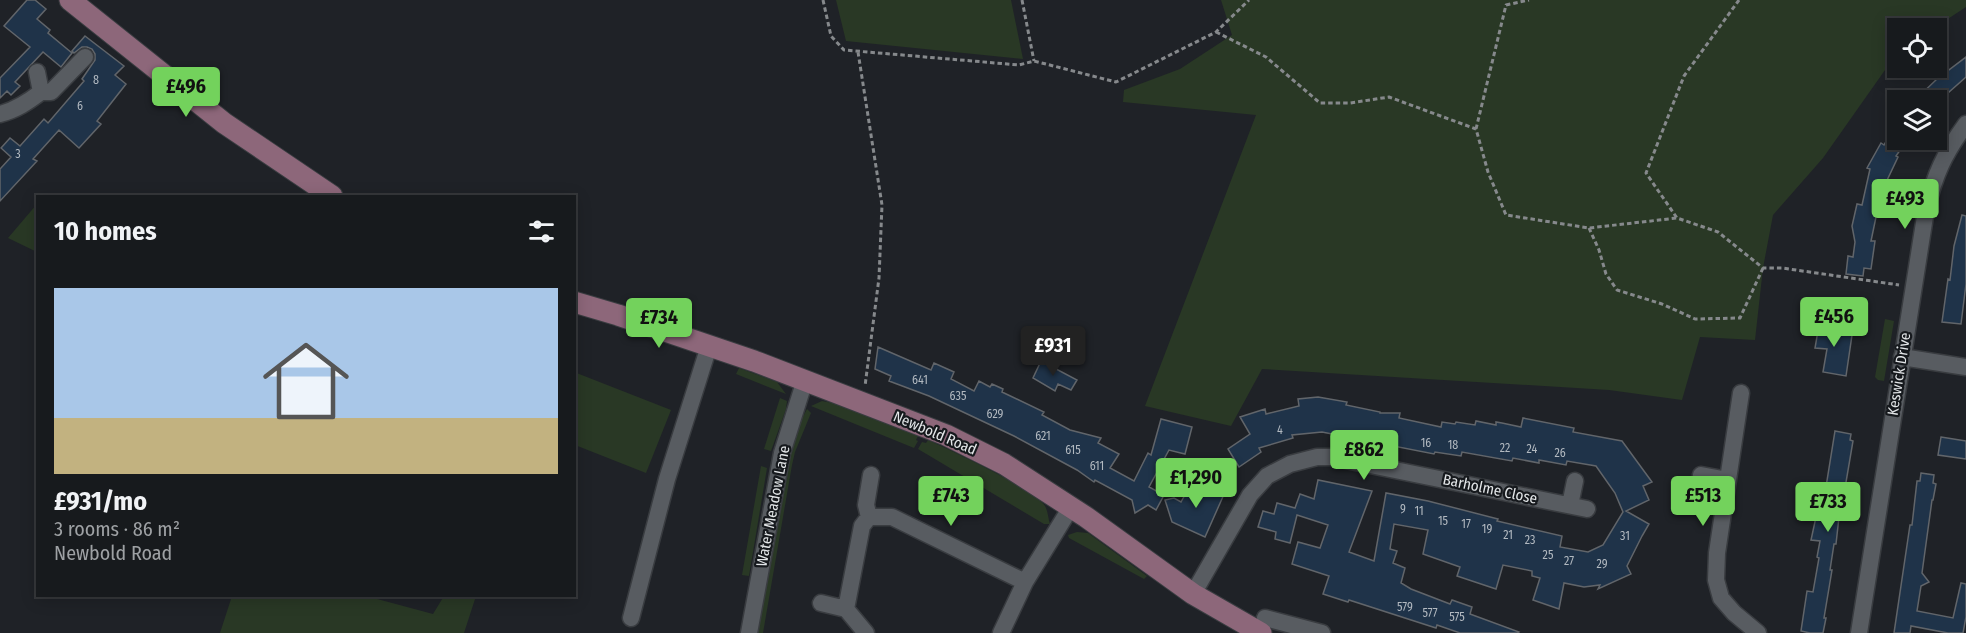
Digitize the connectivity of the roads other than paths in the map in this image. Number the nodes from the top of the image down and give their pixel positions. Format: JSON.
{"nodes":[{"id":1,"x":70,"y":0,"type":"edge"},
{"id":2,"x":85,"y":57,"type":"dead end"},
{"id":3,"x":37,"y":72,"type":"dead end"},
{"id":4,"x":46,"y":92,"type":"junction"},
{"id":5,"x":0,"y":114,"type":"edge"},
{"id":6,"x":1966,"y":124,"type":"edge"},
{"id":7,"x":331,"y":195,"type":"edge"},
{"id":8,"x":576,"y":303,"type":"edge"},
{"id":9,"x":709,"y":346,"type":"junction"},
{"id":10,"x":1902,"y":357,"type":"junction"},
{"id":11,"x":1966,"y":367,"type":"edge"},
{"id":12,"x":805,"y":380,"type":"junction"},
{"id":13,"x":1741,"y":393,"type":"dead end"},
{"id":14,"x":871,"y":475,"type":"dead end"},
{"id":15,"x":1701,"y":475,"type":"dead end"},
{"id":16,"x":1728,"y":480,"type":"junction"},
{"id":17,"x":1575,"y":481,"type":"dead end"},
{"id":18,"x":1570,"y":505,"type":"junction"},
{"id":19,"x":1071,"y":507,"type":"junction"},
{"id":20,"x":1587,"y":509,"type":"dead end"},
{"id":21,"x":869,"y":517,"type":"junction"},
{"id":22,"x":1025,"y":582,"type":"junction"},
{"id":23,"x":1193,"y":594,"type":"junction"},
{"id":24,"x":821,"y":603,"type":"dead end"},
{"id":25,"x":846,"y":609,"type":"junction"},
{"id":26,"x":632,"y":618,"type":"dead end"},
{"id":27,"x":1263,"y":626,"type":"edge"},
{"id":28,"x":1316,"y":632,"type":"edge"},
{"id":29,"x":749,"y":633,"type":"edge"},
{"id":30,"x":866,"y":633,"type":"edge"},
{"id":31,"x":1001,"y":633,"type":"edge"},
{"id":32,"x":1758,"y":633,"type":"edge"},
{"id":33,"x":1859,"y":633,"type":"edge"}],
"edges":[{"from":1,"to":7,"type":"main road"},
{"from":2,"to":4,"type":"street"},
{"from":3,"to":4,"type":"street"},
{"from":4,"to":5,"type":"street"},
{"from":6,"to":10,"type":"street","name":"Keswick Drive"},
{"from":8,"to":9,"type":"main road","name":"Newbold Road"},
{"from":9,"to":12,"type":"main road","name":"Newbold Road"},
{"from":9,"to":26,"type":"street"},
{"from":10,"to":11,"type":"street"},
{"from":10,"to":33,"type":"street","name":"Keswick Drive"},
{"from":12,"to":19,"type":"main road","name":"Newbold Road"},
{"from":12,"to":29,"type":"street","name":"Water Meadow Lane"},
{"from":13,"to":16,"type":"street"},
{"from":14,"to":21,"type":"street"},
{"from":15,"to":16,"type":"street"},
{"from":16,"to":32,"type":"street"},
{"from":17,"to":18,"type":"street"},
{"from":18,"to":20,"type":"street","name":"Barholme Close"},
{"from":18,"to":23,"type":"street","name":"Barholme Close"},
{"from":19,"to":22,"type":"street"},
{"from":19,"to":23,"type":"main road","name":"Newbold Road"},
{"from":21,"to":22,"type":"street"},
{"from":21,"to":25,"type":"street"},
{"from":22,"to":31,"type":"street"},
{"from":23,"to":27,"type":"main road","name":"Newbold Road"},
{"from":24,"to":25,"type":"street"},
{"from":25,"to":30,"type":"street"},
{"from":27,"to":28,"type":"street","name":"Newbold Road"}]}
